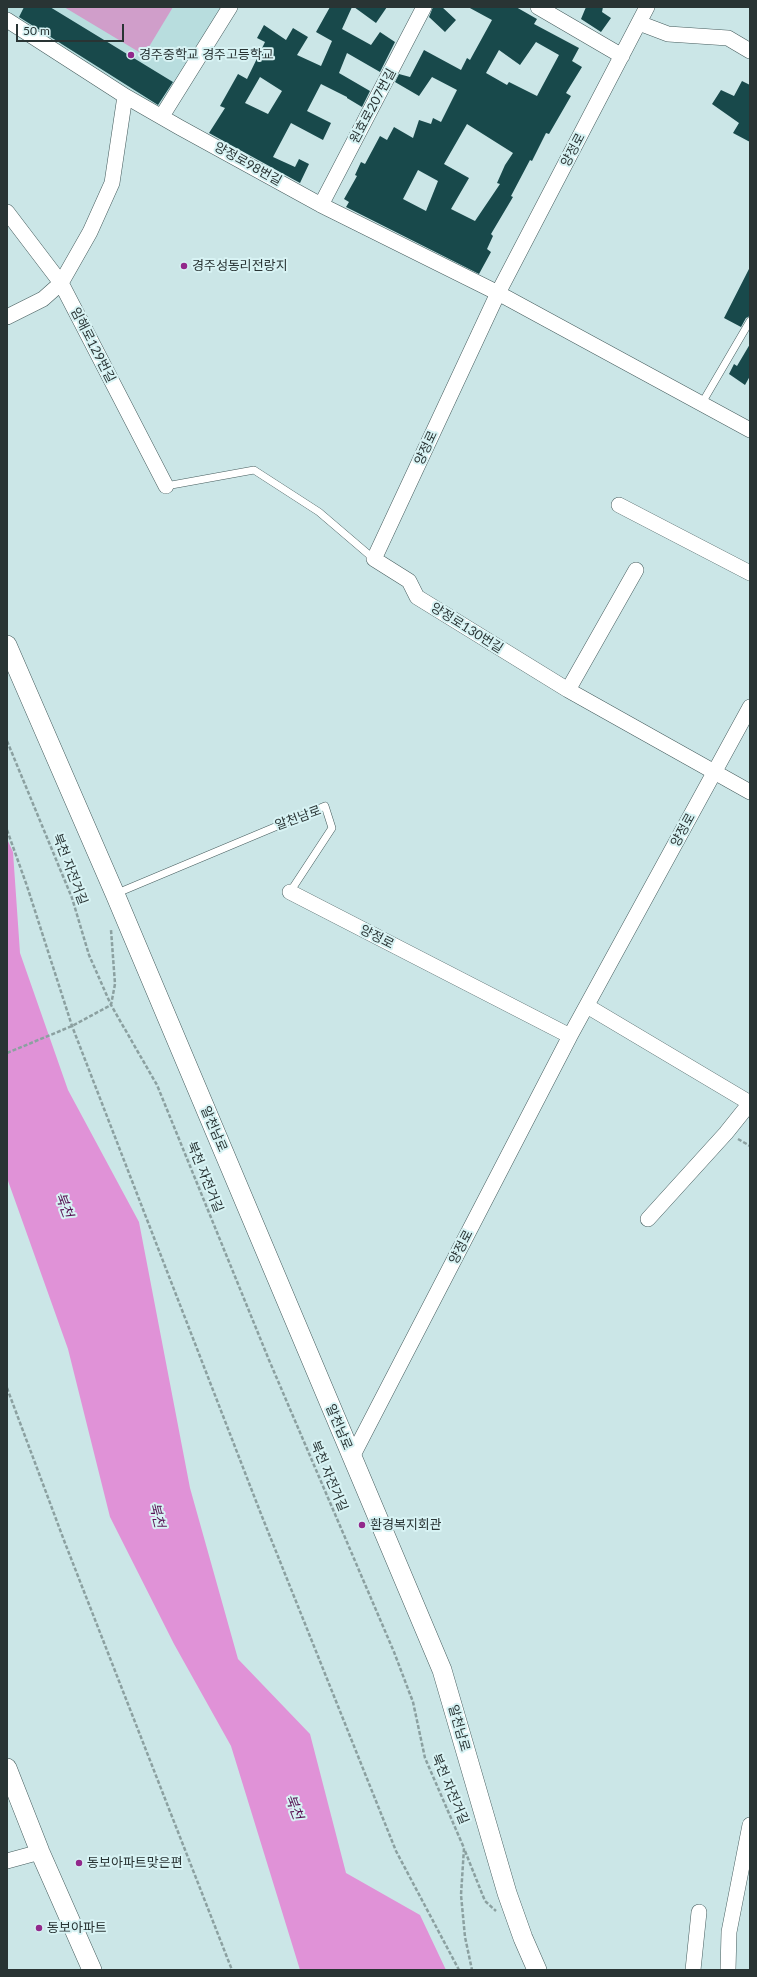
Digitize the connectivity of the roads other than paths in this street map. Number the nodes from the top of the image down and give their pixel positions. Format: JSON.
{"nodes":[{"id":1,"x":230,"y":7,"type":"edge"},
{"id":2,"x":424,"y":7,"type":"edge"},
{"id":3,"x":538,"y":7,"type":"edge"},
{"id":4,"x":647,"y":7,"type":"edge"},
{"id":5,"x":7,"y":20,"type":"edge"},
{"id":6,"x":639,"y":23,"type":"junction"},
{"id":7,"x":750,"y":51,"type":"edge"},
{"id":8,"x":622,"y":56,"type":"junction"},
{"id":9,"x":125,"y":96,"type":"junction"},
{"id":10,"x":162,"y":116,"type":"junction"},
{"id":11,"x":321,"y":205,"type":"junction"},
{"id":12,"x":7,"y":212,"type":"edge"},
{"id":13,"x":61,"y":283,"type":"junction"},
{"id":14,"x":498,"y":293,"type":"junction"},
{"id":15,"x":7,"y":317,"type":"edge"},
{"id":16,"x":750,"y":321,"type":"edge"},
{"id":17,"x":702,"y":403,"type":"junction"},
{"id":18,"x":750,"y":430,"type":"edge"},
{"id":19,"x":166,"y":486,"type":"joint"},
{"id":20,"x":619,"y":505,"type":"dead end"},
{"id":21,"x":374,"y":559,"type":"junction"},
{"id":22,"x":636,"y":570,"type":"dead end"},
{"id":23,"x":750,"y":573,"type":"edge"},
{"id":24,"x":7,"y":645,"type":"edge"},
{"id":25,"x":568,"y":690,"type":"junction"},
{"id":26,"x":750,"y":707,"type":"edge"},
{"id":27,"x":716,"y":772,"type":"junction"},
{"id":28,"x":750,"y":792,"type":"edge"},
{"id":29,"x":290,"y":892,"type":"joint"},
{"id":30,"x":115,"y":894,"type":"junction"},
{"id":31,"x":587,"y":1006,"type":"junction"},
{"id":32,"x":570,"y":1036,"type":"junction"},
{"id":33,"x":648,"y":1219,"type":"dead end"},
{"id":34,"x":352,"y":1457,"type":"junction"},
{"id":35,"x":7,"y":1768,"type":"edge"},
{"id":36,"x":750,"y":1825,"type":"edge"},
{"id":37,"x":40,"y":1852,"type":"junction"},
{"id":38,"x":7,"y":1861,"type":"edge"},
{"id":39,"x":699,"y":1912,"type":"dead end"},
{"id":40,"x":92,"y":1970,"type":"edge"},
{"id":41,"x":537,"y":1970,"type":"edge"},
{"id":42,"x":692,"y":1970,"type":"edge"},
{"id":43,"x":728,"y":1970,"type":"edge"}],
"edges":[{"from":1,"to":10,"type":"street"},
{"from":2,"to":11,"type":"street","name":"원효로207번길"},
{"from":3,"to":8,"type":"street"},
{"from":4,"to":6,"type":"street","name":"양정로"},
{"from":5,"to":9,"type":"street","name":"양정로98번길"},
{"from":6,"to":7,"type":"street"},
{"from":6,"to":8,"type":"street","name":"양정로"},
{"from":8,"to":14,"type":"street","name":"양정로"},
{"from":9,"to":10,"type":"street","name":"양정로98번길"},
{"from":9,"to":13,"type":"street"},
{"from":10,"to":11,"type":"street","name":"양정로98번길"},
{"from":11,"to":14,"type":"street","name":"양정로98번길"},
{"from":12,"to":13,"type":"street","name":"임해로129번길"},
{"from":13,"to":15,"type":"street"},
{"from":13,"to":19,"type":"street","name":"임해로129번길"},
{"from":14,"to":17,"type":"street"},
{"from":14,"to":21,"type":"street","name":"양정로"},
{"from":16,"to":17,"type":"lane"},
{"from":17,"to":18,"type":"street"},
{"from":19,"to":21,"type":"lane"},
{"from":20,"to":23,"type":"street"},
{"from":21,"to":25,"type":"street","name":"양정로130번길"},
{"from":22,"to":25,"type":"street"},
{"from":24,"to":30,"type":"street","name":"알천남로"},
{"from":25,"to":27,"type":"street","name":"양정로130번길"},
{"from":26,"to":27,"type":"street","name":"양정로"},
{"from":27,"to":28,"type":"street"},
{"from":27,"to":31,"type":"street","name":"양정로"},
{"from":29,"to":30,"type":"lane","name":"알천남로"},
{"from":29,"to":32,"type":"street","name":"양정로"},
{"from":30,"to":34,"type":"street","name":"알천남로"},
{"from":31,"to":32,"type":"street","name":"양정로"},
{"from":31,"to":33,"type":"street"},
{"from":32,"to":34,"type":"street","name":"양정로"},
{"from":34,"to":41,"type":"street","name":"알천남로"},
{"from":35,"to":37,"type":"street"},
{"from":36,"to":43,"type":"street"},
{"from":37,"to":38,"type":"street"},
{"from":37,"to":40,"type":"street"},
{"from":39,"to":42,"type":"street"}]}
